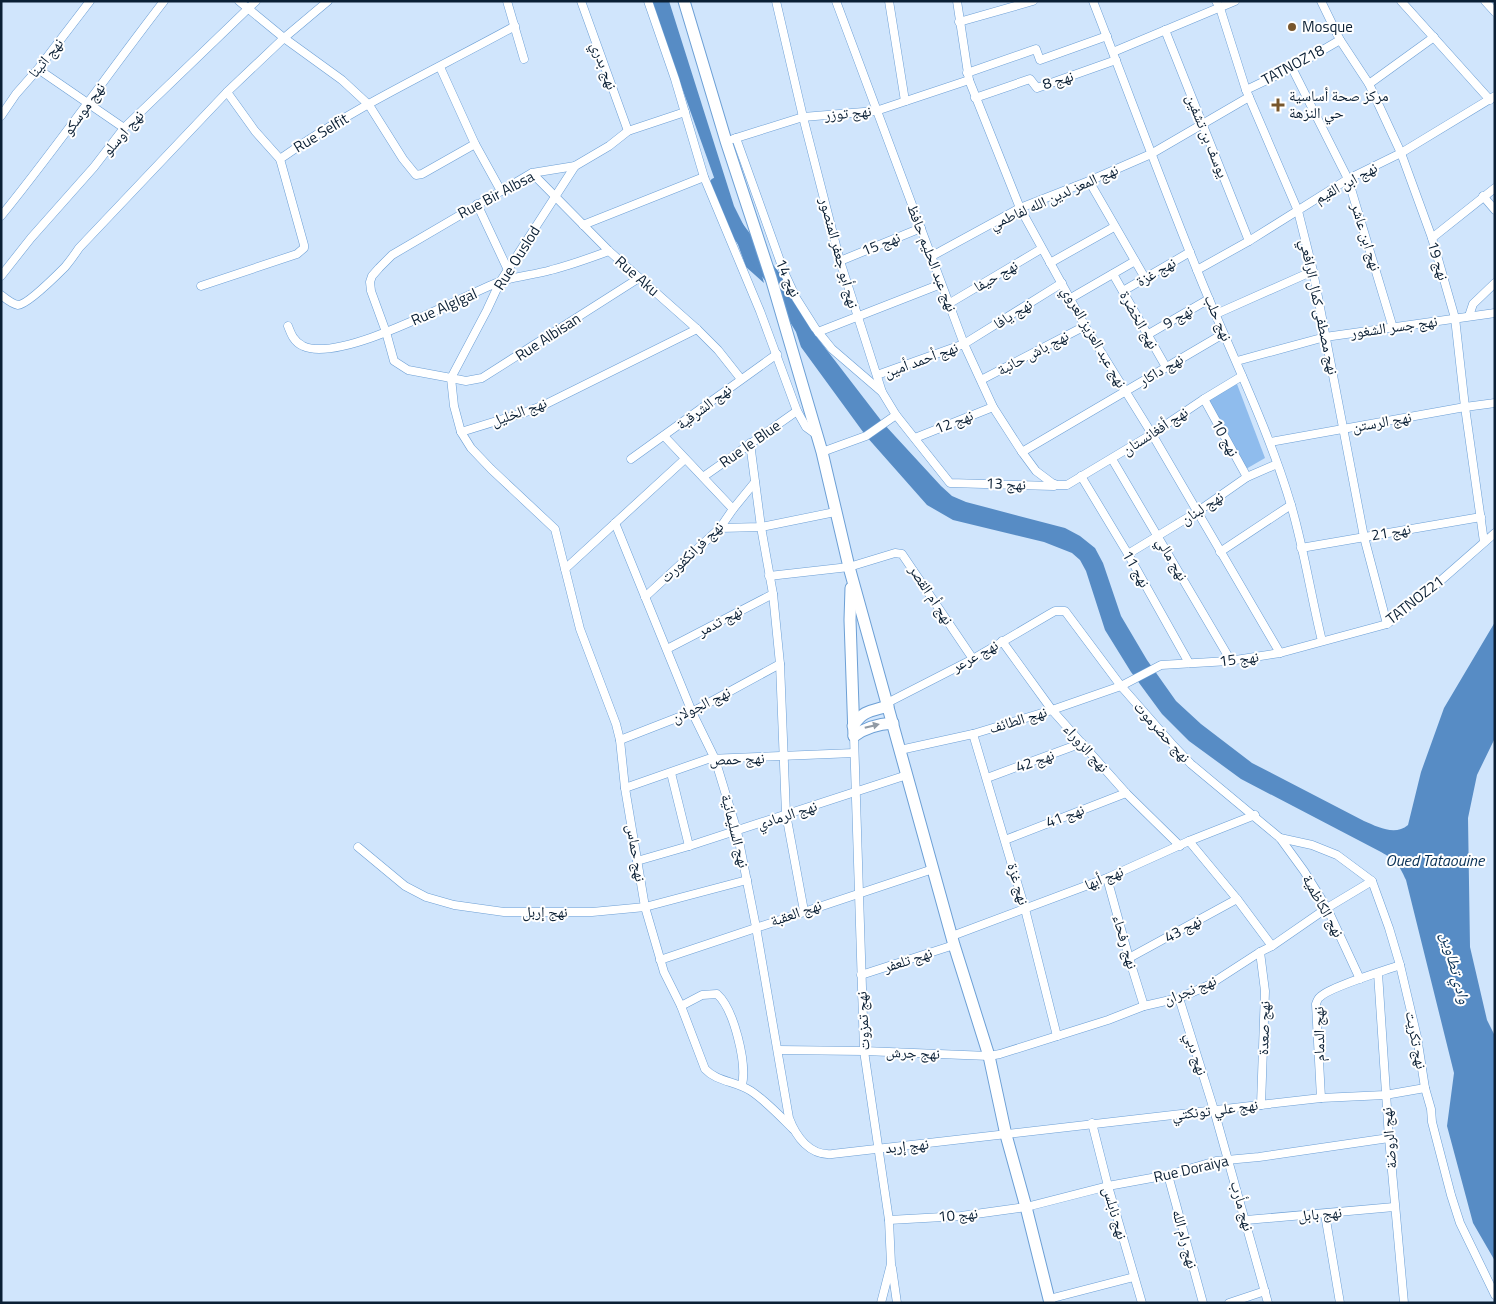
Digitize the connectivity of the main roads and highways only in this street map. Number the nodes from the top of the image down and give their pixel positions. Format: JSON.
{"nodes":[{"id":1,"x":684,"y":1,"type":"edge"},
{"id":2,"x":850,"y":571,"type":"junction"},
{"id":3,"x":888,"y":704,"type":"junction"},
{"id":4,"x":893,"y":723,"type":"junction"},
{"id":5,"x":854,"y":731,"type":"junction"},
{"id":6,"x":1049,"y":1301,"type":"edge"}],
"edges":[{"from":1,"to":2,"type":"main road"},
{"from":2,"to":3,"type":"main road"},
{"from":2,"to":5,"type":"main road"},
{"from":3,"to":4,"type":"main road"},
{"from":3,"to":5,"type":"main road"},
{"from":5,"to":4,"type":"main road","one_way":true},
{"from":4,"to":6,"type":"main road"}]}
